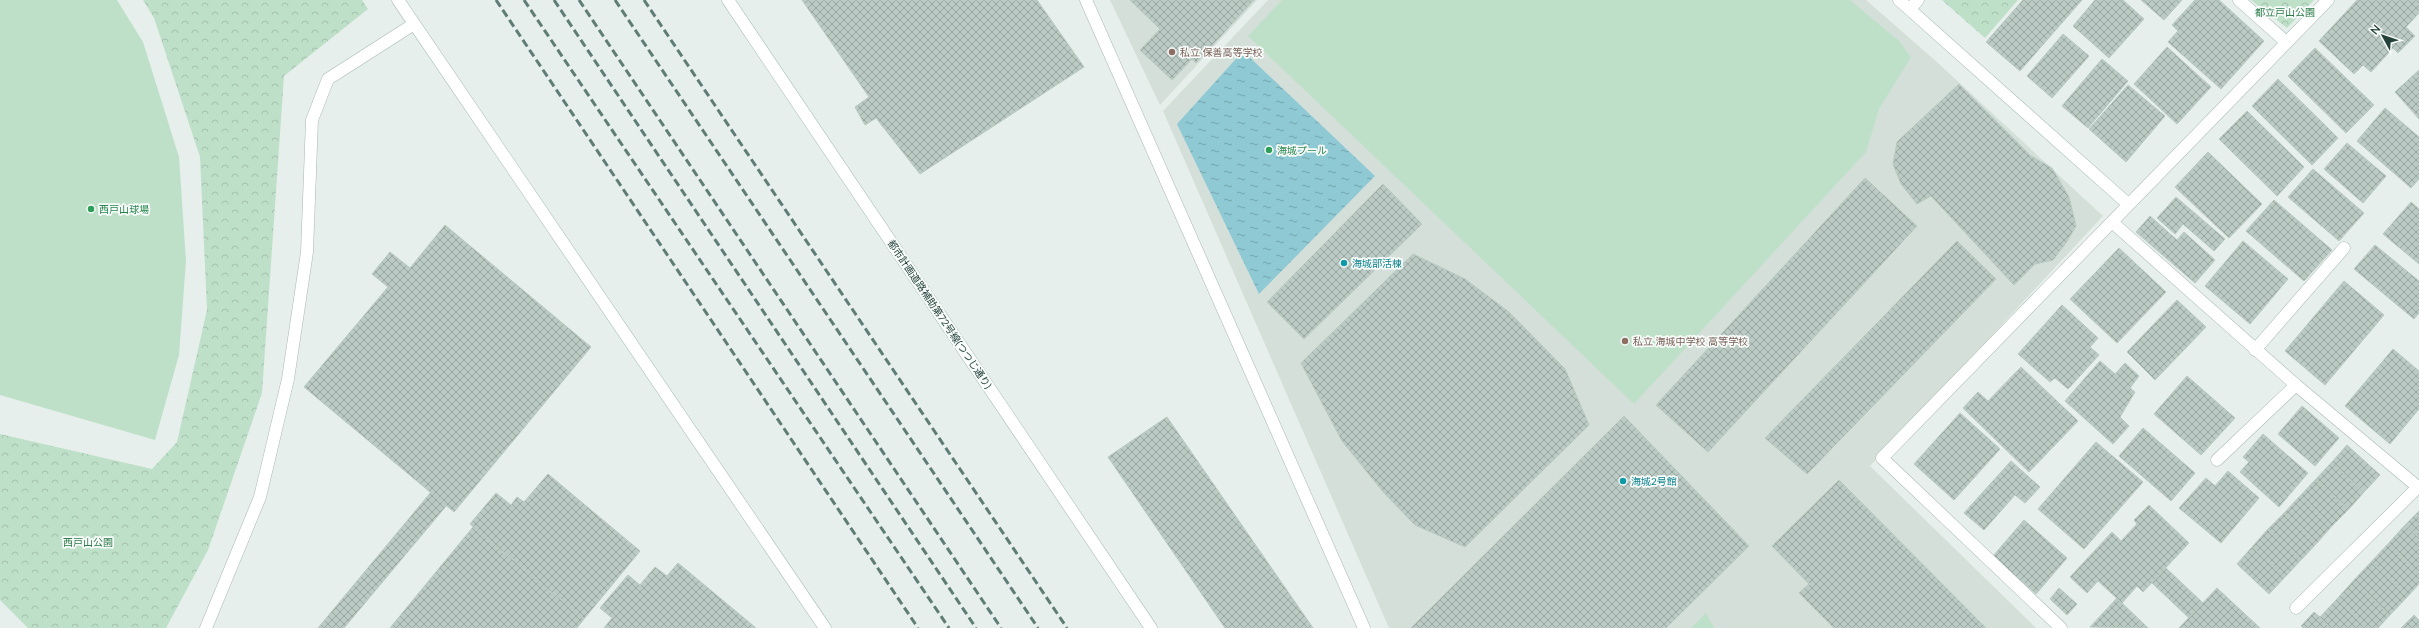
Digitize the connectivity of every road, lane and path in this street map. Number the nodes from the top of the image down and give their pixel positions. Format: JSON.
{"nodes":[{"id":1,"x":398,"y":0,"type":"edge"},
{"id":2,"x":728,"y":0,"type":"edge"},
{"id":3,"x":1086,"y":0,"type":"edge"},
{"id":4,"x":1899,"y":0,"type":"edge"},
{"id":5,"x":1918,"y":0,"type":"edge"},
{"id":6,"x":2239,"y":0,"type":"edge"},
{"id":7,"x":2328,"y":0,"type":"edge"},
{"id":8,"x":1910,"y":9,"type":"junction"},
{"id":9,"x":414,"y":24,"type":"junction"},
{"id":10,"x":2286,"y":42,"type":"junction"},
{"id":11,"x":2128,"y":204,"type":"junction"},
{"id":12,"x":2112,"y":222,"type":"junction"},
{"id":13,"x":2344,"y":248,"type":"dead end"},
{"id":14,"x":2255,"y":350,"type":"junction"},
{"id":15,"x":2296,"y":385,"type":"junction"},
{"id":16,"x":2217,"y":460,"type":"dead end"},
{"id":17,"x":2419,"y":488,"type":"edge"},
{"id":18,"x":2296,"y":608,"type":"dead end"},
{"id":19,"x":206,"y":628,"type":"edge"},
{"id":20,"x":825,"y":628,"type":"edge"},
{"id":21,"x":1151,"y":628,"type":"edge"},
{"id":22,"x":1364,"y":628,"type":"edge"},
{"id":23,"x":2061,"y":628,"type":"edge"}],
"edges":[{"from":1,"to":9,"type":"street"},
{"from":2,"to":21,"type":"street","name":"都市計画道路補助第72号線(つつじ通り)"},
{"from":3,"to":22,"type":"street"},
{"from":4,"to":8,"type":"street"},
{"from":5,"to":8,"type":"street"},
{"from":6,"to":10,"type":"street"},
{"from":7,"to":10,"type":"street"},
{"from":8,"to":11,"type":"street"},
{"from":9,"to":19,"type":"street"},
{"from":9,"to":20,"type":"street"},
{"from":10,"to":11,"type":"street"},
{"from":11,"to":12,"type":"street"},
{"from":12,"to":14,"type":"street"},
{"from":12,"to":23,"type":"street"},
{"from":13,"to":14,"type":"street"},
{"from":14,"to":15,"type":"street"},
{"from":15,"to":16,"type":"street"},
{"from":15,"to":17,"type":"street"},
{"from":17,"to":18,"type":"street"}]}
